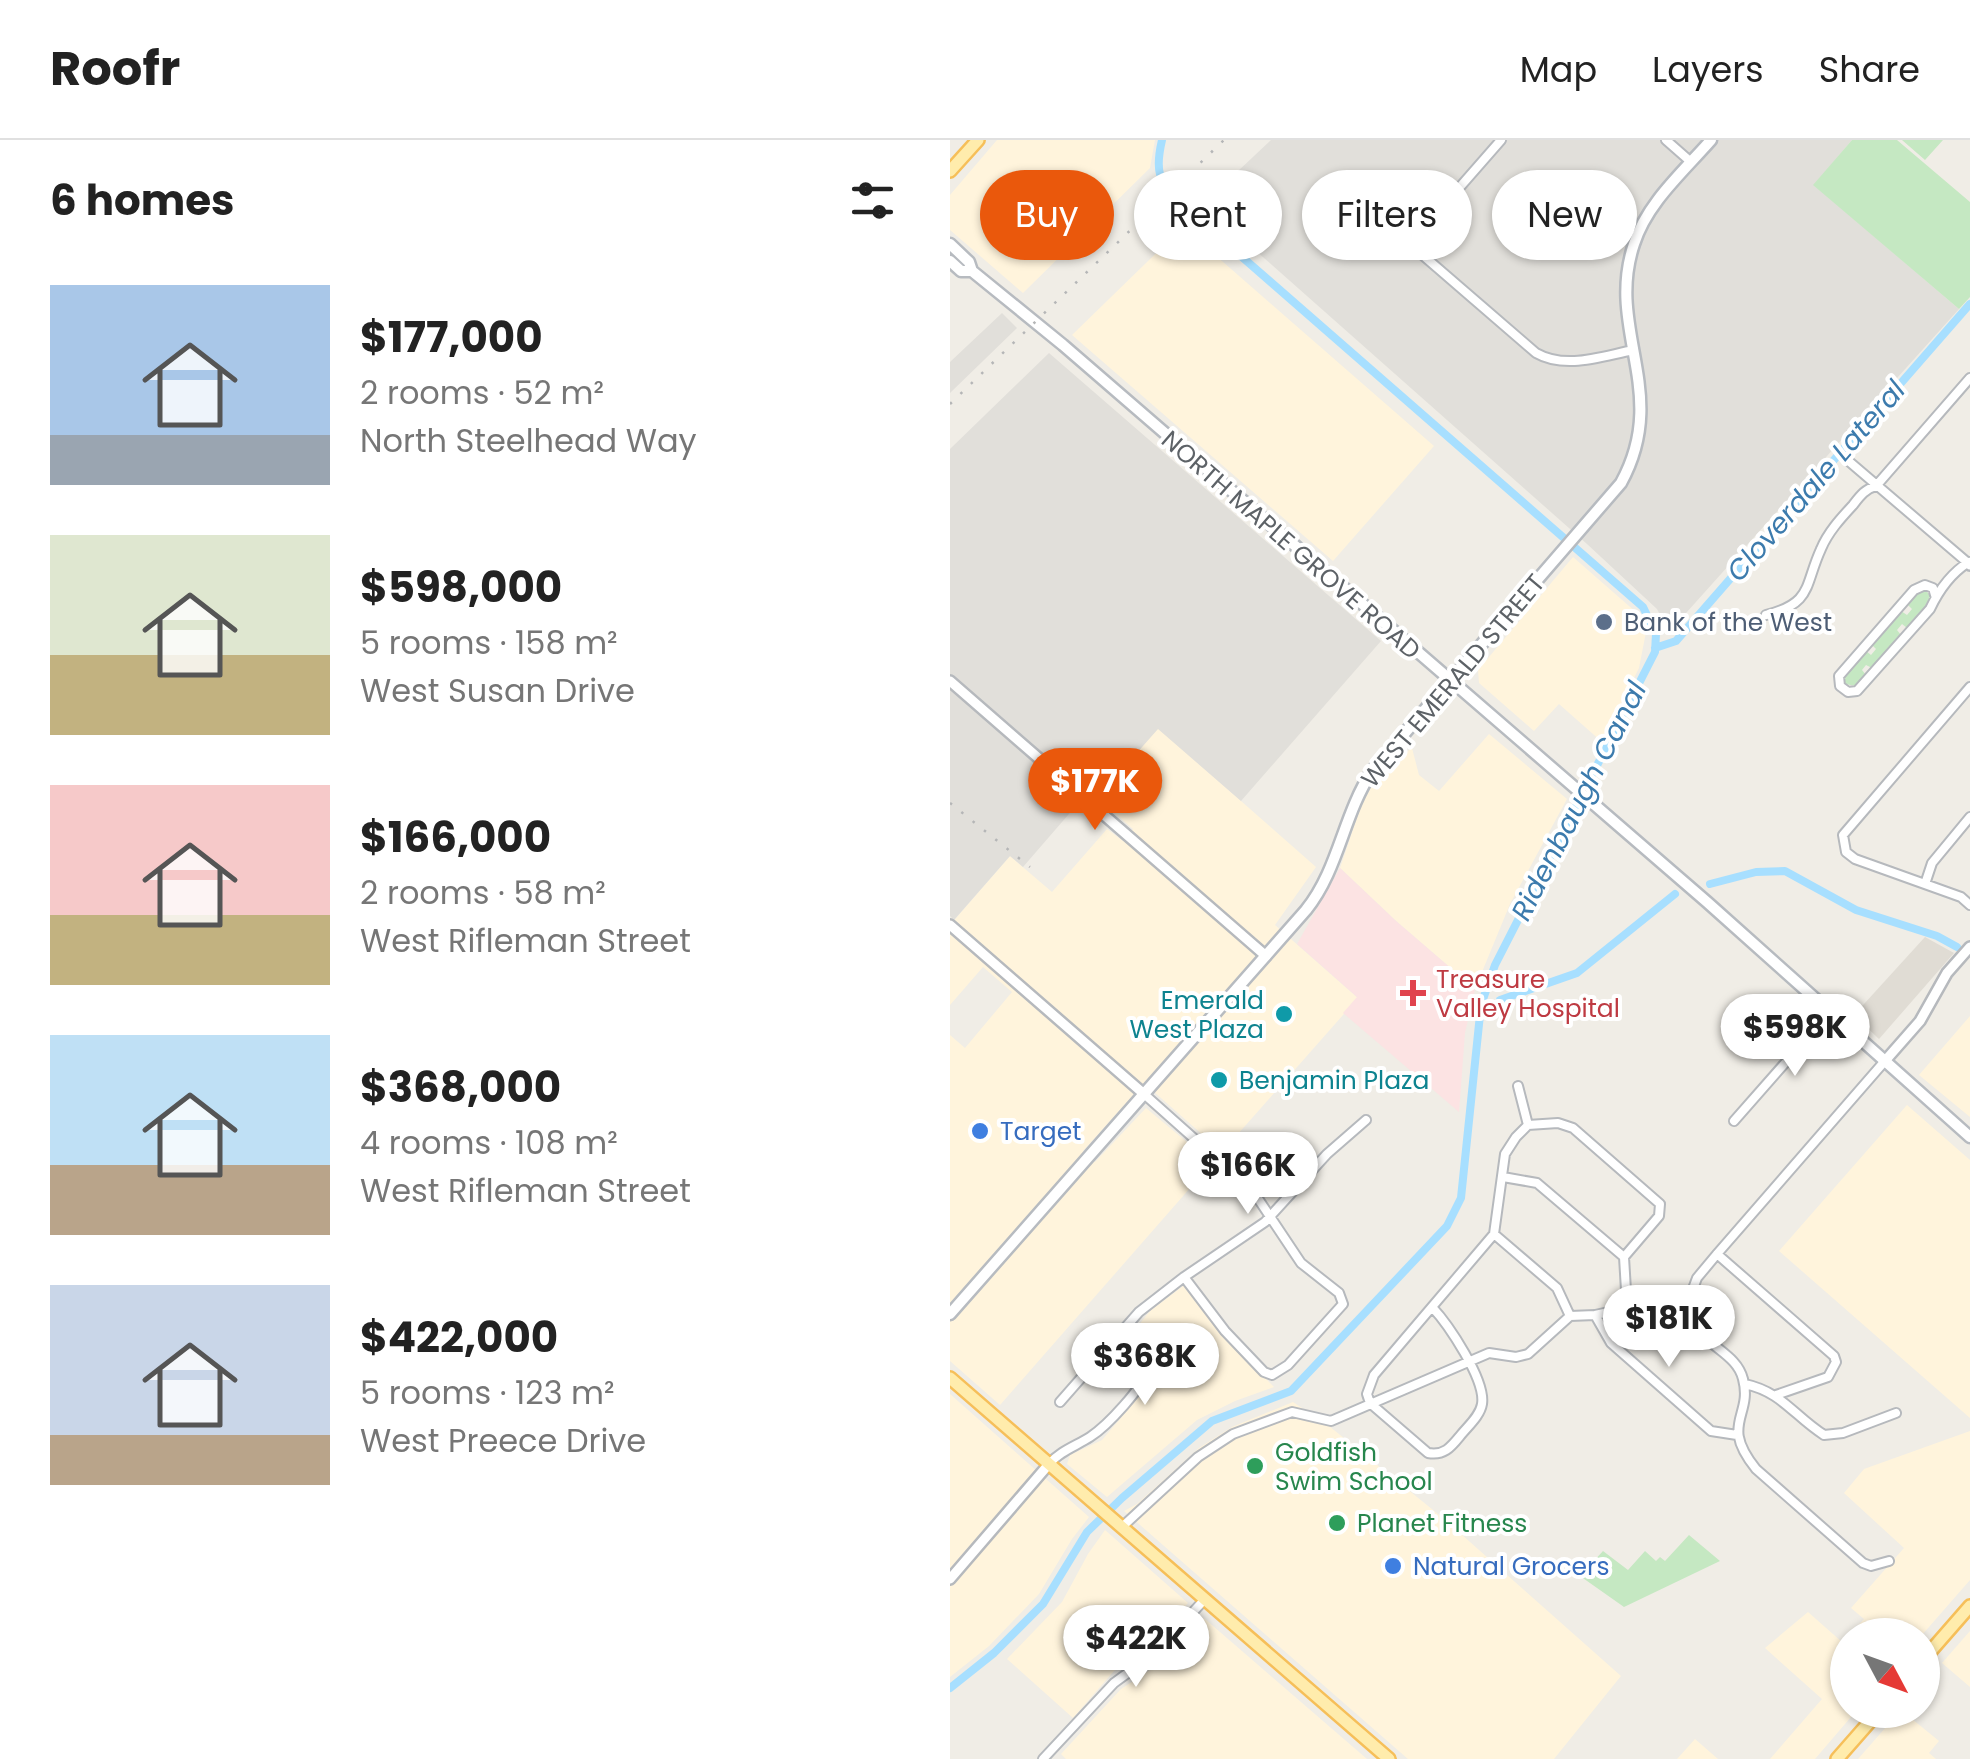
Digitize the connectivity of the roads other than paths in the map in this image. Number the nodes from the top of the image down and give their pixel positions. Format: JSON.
{"nodes":[{"id":1,"x":978,"y":140,"type":"edge"},
{"id":2,"x":1501,"y":140,"type":"edge"},
{"id":3,"x":1666,"y":140,"type":"edge"},
{"id":4,"x":1710,"y":140,"type":"edge"},
{"id":5,"x":1692,"y":162,"type":"junction"},
{"id":6,"x":950,"y":171,"type":"edge"},
{"id":7,"x":1472,"y":173,"type":"edge"},
{"id":8,"x":950,"y":244,"type":"edge"},
{"id":9,"x":1428,"y":260,"type":"edge"},
{"id":10,"x":950,"y":261,"type":"edge"},
{"id":11,"x":972,"y":271,"type":"junction"},
{"id":12,"x":1634,"y":350,"type":"junction"},
{"id":13,"x":1970,"y":378,"type":"edge"},
{"id":14,"x":1845,"y":458,"type":"dead end"},
{"id":15,"x":1876,"y":486,"type":"junction"},
{"id":16,"x":1969,"y":562,"type":"edge"},
{"id":17,"x":1935,"y":595,"type":"junction"},
{"id":18,"x":1766,"y":615,"type":"dead end"},
{"id":19,"x":950,"y":681,"type":"edge"},
{"id":20,"x":1448,"y":682,"type":"junction"},
{"id":21,"x":1970,"y":687,"type":"edge"},
{"id":22,"x":1970,"y":817,"type":"edge"},
{"id":23,"x":1925,"y":884,"type":"junction"},
{"id":24,"x":1970,"y":905,"type":"edge"},
{"id":25,"x":950,"y":925,"type":"edge"},
{"id":26,"x":1970,"y":947,"type":"edge"},
{"id":27,"x":1266,"y":956,"type":"junction"},
{"id":28,"x":1829,"y":1013,"type":"junction"},
{"id":29,"x":1884,"y":1062,"type":"junction"},
{"id":30,"x":1518,"y":1086,"type":"dead end"},
{"id":31,"x":1144,"y":1094,"type":"junction"},
{"id":32,"x":1366,"y":1120,"type":"dead end"},
{"id":33,"x":1734,"y":1121,"type":"dead end"},
{"id":34,"x":1528,"y":1125,"type":"junction"},
{"id":35,"x":1970,"y":1138,"type":"edge"},
{"id":36,"x":1503,"y":1177,"type":"junction"},
{"id":37,"x":1271,"y":1216,"type":"junction"},
{"id":38,"x":1494,"y":1234,"type":"junction"},
{"id":39,"x":1716,"y":1254,"type":"junction"},
{"id":40,"x":1624,"y":1257,"type":"junction"},
{"id":41,"x":1184,"y":1277,"type":"junction"},
{"id":42,"x":1691,"y":1294,"type":"junction"},
{"id":43,"x":1432,"y":1307,"type":"junction"},
{"id":44,"x":1628,"y":1307,"type":"junction"},
{"id":45,"x":950,"y":1314,"type":"edge"},
{"id":46,"x":1595,"y":1315,"type":"junction"},
{"id":47,"x":1570,"y":1316,"type":"junction"},
{"id":48,"x":1118,"y":1336,"type":"junction"},
{"id":49,"x":1468,"y":1360,"type":"junction"},
{"id":50,"x":950,"y":1378,"type":"edge"},
{"id":51,"x":1745,"y":1384,"type":"junction"},
{"id":52,"x":1776,"y":1395,"type":"junction"},
{"id":53,"x":1060,"y":1402,"type":"dead end"},
{"id":54,"x":1370,"y":1402,"type":"junction"},
{"id":55,"x":1896,"y":1414,"type":"dead end"},
{"id":56,"x":1737,"y":1435,"type":"junction"},
{"id":57,"x":1049,"y":1464,"type":"junction"},
{"id":58,"x":1122,"y":1527,"type":"junction"},
{"id":59,"x":1889,"y":1561,"type":"dead end"},
{"id":60,"x":950,"y":1578,"type":"edge"},
{"id":61,"x":1204,"y":1599,"type":"junction"},
{"id":62,"x":1970,"y":1606,"type":"edge"},
{"id":63,"x":1940,"y":1640,"type":"edge"},
{"id":64,"x":1864,"y":1728,"type":"edge"},
{"id":65,"x":1043,"y":1759,"type":"edge"},
{"id":66,"x":1389,"y":1759,"type":"edge"},
{"id":67,"x":1837,"y":1759,"type":"edge"}],
"edges":[{"from":1,"to":6,"type":"main road"},
{"from":2,"to":7,"type":"street"},
{"from":3,"to":5,"type":"street"},
{"from":4,"to":5,"type":"main road","name":"WEST EMERALD STREET"},
{"from":5,"to":12,"type":"main road","name":"WEST EMERALD STREET"},
{"from":8,"to":11,"type":"main road","name":"NORTH MAPLE GROVE ROAD"},
{"from":9,"to":12,"type":"street"},
{"from":10,"to":11,"type":"main road","name":"NORTH MAPLE GROVE ROAD"},
{"from":11,"to":20,"type":"main road","name":"NORTH MAPLE GROVE ROAD"},
{"from":12,"to":20,"type":"main road","name":"WEST EMERALD STREET"},
{"from":13,"to":15,"type":"street"},
{"from":14,"to":15,"type":"street"},
{"from":15,"to":16,"type":"street"},
{"from":15,"to":18,"type":"street"},
{"from":16,"to":17,"type":"street"},
{"from":17,"to":17,"type":"street"},
{"from":19,"to":27,"type":"street"},
{"from":20,"to":27,"type":"main road","name":"WEST EMERALD STREET"},
{"from":20,"to":28,"type":"main road","name":"NORTH MAPLE GROVE ROAD"},
{"from":21,"to":23,"type":"street"},
{"from":22,"to":23,"type":"street"},
{"from":23,"to":24,"type":"street"},
{"from":25,"to":31,"type":"street"},
{"from":26,"to":29,"type":"street"},
{"from":27,"to":31,"type":"main road","name":"WEST EMERALD STREET"},
{"from":28,"to":29,"type":"main road","name":"NORTH MAPLE GROVE ROAD"},
{"from":28,"to":33,"type":"street"},
{"from":29,"to":35,"type":"main road","name":"NORTH MAPLE GROVE ROAD"},
{"from":29,"to":39,"type":"street"},
{"from":30,"to":34,"type":"street"},
{"from":31,"to":37,"type":"street"},
{"from":31,"to":45,"type":"main road","name":"WEST EMERALD STREET"},
{"from":32,"to":37,"type":"street"},
{"from":34,"to":36,"type":"street"},
{"from":34,"to":40,"type":"street"},
{"from":36,"to":38,"type":"street"},
{"from":36,"to":40,"type":"street"},
{"from":37,"to":41,"type":"street"},
{"from":37,"to":41,"type":"street"},
{"from":38,"to":43,"type":"street"},
{"from":38,"to":47,"type":"street"},
{"from":39,"to":42,"type":"street"},
{"from":39,"to":52,"type":"street"},
{"from":40,"to":44,"type":"street"},
{"from":41,"to":48,"type":"street"},
{"from":42,"to":44,"type":"street"},
{"from":42,"to":51,"type":"street"},
{"from":43,"to":49,"type":"street"},
{"from":43,"to":54,"type":"street"},
{"from":44,"to":46,"type":"street"},
{"from":46,"to":47,"type":"street"},
{"from":46,"to":56,"type":"street"},
{"from":47,"to":49,"type":"street"},
{"from":48,"to":53,"type":"street"},
{"from":48,"to":57,"type":"street"},
{"from":49,"to":54,"type":"street"},
{"from":49,"to":54,"type":"street"},
{"from":50,"to":57,"type":"main road"},
{"from":51,"to":52,"type":"street"},
{"from":51,"to":56,"type":"street"},
{"from":52,"to":55,"type":"street"},
{"from":54,"to":58,"type":"street"},
{"from":56,"to":59,"type":"street"},
{"from":57,"to":58,"type":"main road"},
{"from":57,"to":60,"type":"street"},
{"from":58,"to":61,"type":"main road"},
{"from":61,"to":65,"type":"street"},
{"from":61,"to":66,"type":"main road"},
{"from":62,"to":63,"type":"main road"},
{"from":64,"to":67,"type":"main road"}]}
